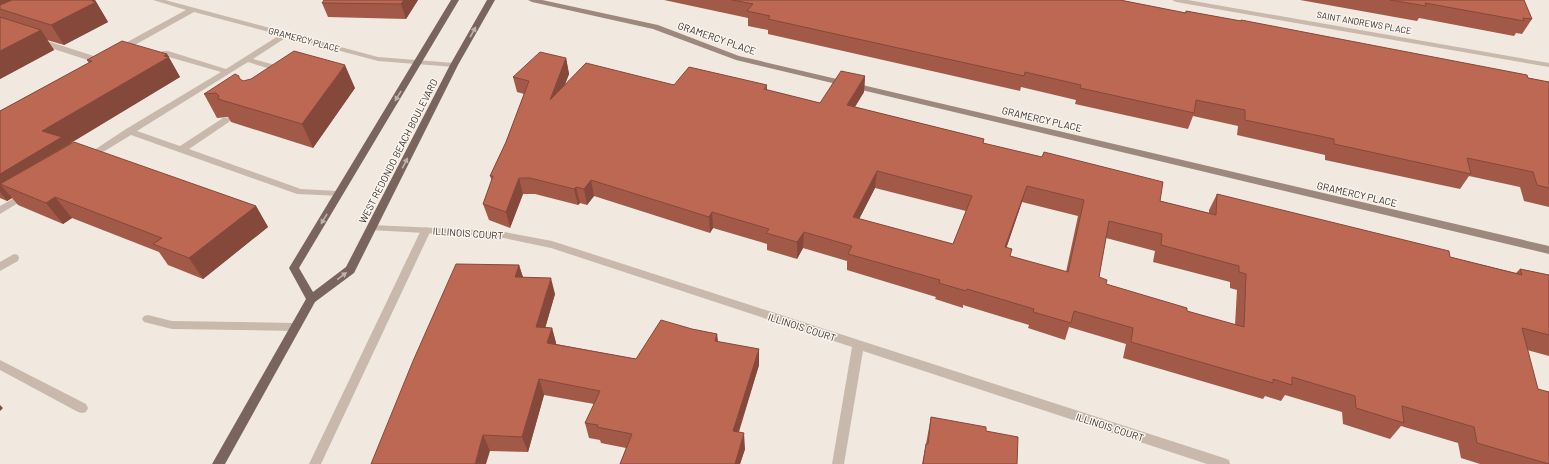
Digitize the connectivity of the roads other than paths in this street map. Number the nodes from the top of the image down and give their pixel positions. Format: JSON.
{"nodes":[{"id":1,"x":157,"y":0,"type":"edge"},
{"id":2,"x":455,"y":0,"type":"edge"},
{"id":3,"x":491,"y":0,"type":"edge"},
{"id":4,"x":532,"y":0,"type":"edge"},
{"id":5,"x":1176,"y":0,"type":"edge"},
{"id":6,"x":1192,"y":1,"type":"edge"},
{"id":7,"x":192,"y":10,"type":"junction"},
{"id":8,"x":286,"y":35,"type":"junction"},
{"id":9,"x":28,"y":38,"type":"edge"},
{"id":10,"x":165,"y":52,"type":"edge"},
{"id":11,"x":106,"y":57,"type":"junction"},
{"id":12,"x":246,"y":59,"type":"junction"},
{"id":13,"x":418,"y":62,"type":"junction"},
{"id":14,"x":454,"y":65,"type":"junction"},
{"id":15,"x":1549,"y":65,"type":"edge"},
{"id":16,"x":86,"y":68,"type":"edge"},
{"id":17,"x":226,"y":71,"type":"junction"},
{"id":18,"x":278,"y":80,"type":"edge"},
{"id":19,"x":226,"y":120,"type":"edge"},
{"id":20,"x":129,"y":131,"type":"junction"},
{"id":21,"x":181,"y":150,"type":"junction"},
{"id":22,"x":82,"y":161,"type":"edge"},
{"id":23,"x":34,"y":190,"type":"edge"},
{"id":24,"x":338,"y":194,"type":"junction"},
{"id":25,"x":0,"y":211,"type":"edge"},
{"id":26,"x":373,"y":228,"type":"junction"},
{"id":27,"x":426,"y":230,"type":"junction"},
{"id":28,"x":1549,"y":250,"type":"edge"},
{"id":29,"x":14,"y":258,"type":"dead end"},
{"id":30,"x":0,"y":267,"type":"edge"},
{"id":31,"x":311,"y":299,"type":"junction"},
{"id":32,"x":148,"y":319,"type":"dead end"},
{"id":33,"x":295,"y":327,"type":"junction"},
{"id":34,"x":858,"y":345,"type":"junction"},
{"id":35,"x":0,"y":365,"type":"edge"},
{"id":36,"x":82,"y":408,"type":"dead end"},
{"id":37,"x":218,"y":464,"type":"edge"},
{"id":38,"x":315,"y":464,"type":"edge"},
{"id":39,"x":838,"y":464,"type":"edge"},
{"id":40,"x":1224,"y":464,"type":"edge"}],
"edges":[{"from":1,"to":7,"type":"street","name":"GRAMERCY PLACE"},
{"from":2,"to":13,"type":"main road"},
{"from":14,"to":3,"type":"main road","name":"WEST REDONDO BEACH BOULEVARD","one_way":true},
{"from":4,"to":28,"type":"street","name":"GRAMERCY PLACE"},
{"from":5,"to":6,"type":"street","name":"SAINT ANDREWS PLACE"},
{"from":6,"to":15,"type":"street","name":"SAINT ANDREWS PLACE"},
{"from":7,"to":8,"type":"street","name":"GRAMERCY PLACE"},
{"from":7,"to":11,"type":"street"},
{"from":8,"to":12,"type":"street"},
{"from":8,"to":13,"type":"street","name":"GRAMERCY PLACE"},
{"from":9,"to":11,"type":"street"},
{"from":10,"to":17,"type":"street"},
{"from":11,"to":16,"type":"street"},
{"from":12,"to":17,"type":"street"},
{"from":12,"to":18,"type":"street"},
{"from":13,"to":14,"type":"street","name":"GRAMERCY PLACE"},
{"from":13,"to":24,"type":"main road","one_way":true},
{"from":26,"to":14,"type":"main road","name":"WEST REDONDO BEACH BOULEVARD","one_way":true},
{"from":17,"to":20,"type":"street"},
{"from":19,"to":21,"type":"street"},
{"from":20,"to":21,"type":"street"},
{"from":20,"to":22,"type":"street"},
{"from":21,"to":24,"type":"street"},
{"from":23,"to":25,"type":"street"},
{"from":24,"to":31,"type":"main road","one_way":true},
{"from":26,"to":27,"type":"street","name":"ILLINOIS COURT"},
{"from":31,"to":26,"type":"main road","name":"WEST REDONDO BEACH BOULEVARD","one_way":true},
{"from":27,"to":34,"type":"street","name":"ILLINOIS COURT"},
{"from":27,"to":38,"type":"street"},
{"from":29,"to":30,"type":"street"},
{"from":31,"to":33,"type":"main road","name":"WEST REDONDO BEACH BOULEVARD"},
{"from":32,"to":33,"type":"street"},
{"from":33,"to":37,"type":"main road","name":"WEST REDONDO BEACH BOULEVARD"},
{"from":34,"to":39,"type":"street"},
{"from":34,"to":40,"type":"street","name":"ILLINOIS COURT"},
{"from":35,"to":36,"type":"street"}]}
